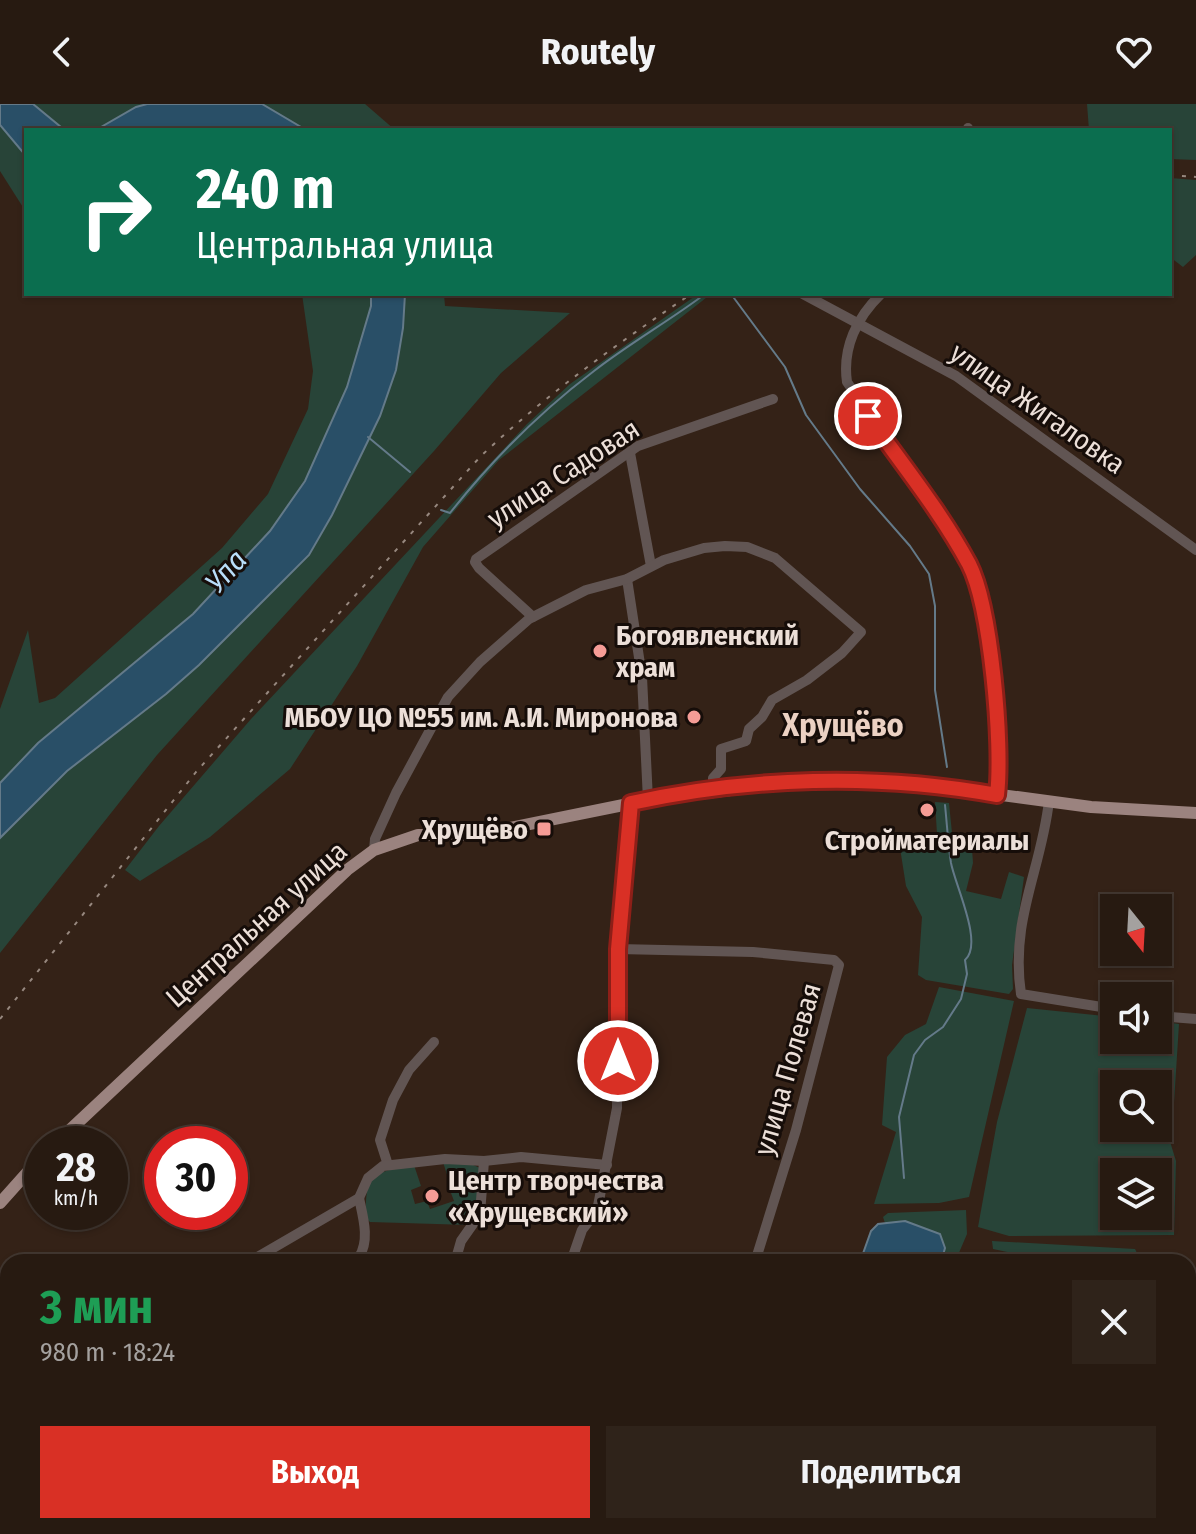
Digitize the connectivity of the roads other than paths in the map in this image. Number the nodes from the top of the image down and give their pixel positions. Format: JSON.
{"nodes":[{"id":1,"x":807,"y":296,"type":"edge"},
{"id":2,"x":879,"y":296,"type":"edge"},
{"id":3,"x":857,"y":323,"type":"junction"},
{"id":4,"x":773,"y":399,"type":"dead end"},
{"id":5,"x":630,"y":453,"type":"junction"},
{"id":6,"x":1196,"y":550,"type":"edge"},
{"id":7,"x":651,"y":566,"type":"junction"},
{"id":8,"x":627,"y":579,"type":"junction"},
{"id":9,"x":533,"y":617,"type":"junction"},
{"id":10,"x":714,"y":790,"type":"junction"},
{"id":11,"x":997,"y":795,"type":"junction"},
{"id":12,"x":648,"y":800,"type":"junction"},
{"id":13,"x":1049,"y":801,"type":"junction"},
{"id":14,"x":631,"y":803,"type":"junction"},
{"id":15,"x":1196,"y":813,"type":"edge"},
{"id":16,"x":381,"y":825,"type":"junction"},
{"id":17,"x":396,"y":841,"type":"junction"},
{"id":18,"x":374,"y":850,"type":"junction"},
{"id":19,"x":618,"y":949,"type":"junction"},
{"id":20,"x":1100,"y":1007,"type":"edge"},
{"id":21,"x":1172,"y":1017,"type":"edge"},
{"id":22,"x":1196,"y":1019,"type":"edge"},
{"id":23,"x":434,"y":1042,"type":"dead end"},
{"id":24,"x":74,"y":1126,"type":"edge"},
{"id":25,"x":484,"y":1161,"type":"junction"},
{"id":26,"x":388,"y":1165,"type":"junction"},
{"id":27,"x":607,"y":1165,"type":"junction"},
{"id":28,"x":24,"y":1176,"type":"edge"},
{"id":29,"x":359,"y":1198,"type":"junction"},
{"id":30,"x":0,"y":1203,"type":"edge"},
{"id":31,"x":263,"y":1254,"type":"edge"},
{"id":32,"x":360,"y":1254,"type":"edge"},
{"id":33,"x":457,"y":1254,"type":"edge"},
{"id":34,"x":574,"y":1254,"type":"edge"},
{"id":35,"x":757,"y":1254,"type":"edge"}],
"edges":[{"from":1,"to":3,"type":"street","name":"улица Жигаловка"},
{"from":2,"to":3,"type":"street"},
{"from":3,"to":6,"type":"street","name":"улица Жигаловка"},
{"from":3,"to":11,"type":"street"},
{"from":4,"to":5,"type":"street","name":"улица Садовая"},
{"from":5,"to":7,"type":"street"},
{"from":5,"to":9,"type":"street","name":"улица Садовая"},
{"from":7,"to":8,"type":"street"},
{"from":7,"to":10,"type":"street"},
{"from":8,"to":9,"type":"street"},
{"from":8,"to":12,"type":"street"},
{"from":9,"to":16,"type":"street"},
{"from":10,"to":11,"type":"main road","name":"Центральная улица"},
{"from":10,"to":12,"type":"main road","name":"Центральная улица"},
{"from":11,"to":13,"type":"main road","name":"Центральная улица"},
{"from":12,"to":14,"type":"main road","name":"Центральная улица"},
{"from":13,"to":15,"type":"main road","name":"Центральная улица"},
{"from":13,"to":20,"type":"street"},
{"from":14,"to":17,"type":"main road","name":"Центральная улица"},
{"from":14,"to":19,"type":"street"},
{"from":16,"to":17,"type":"street"},
{"from":16,"to":18,"type":"street"},
{"from":17,"to":18,"type":"main road","name":"Центральная улица"},
{"from":18,"to":24,"type":"main road","name":"Центральная улица"},
{"from":19,"to":27,"type":"street"},
{"from":19,"to":35,"type":"street","name":"улица Полевая"},
{"from":21,"to":22,"type":"street"},
{"from":23,"to":26,"type":"street"},
{"from":25,"to":26,"type":"street"},
{"from":25,"to":27,"type":"street"},
{"from":25,"to":33,"type":"street"},
{"from":26,"to":29,"type":"street"},
{"from":27,"to":34,"type":"street"},
{"from":28,"to":30,"type":"main road"},
{"from":29,"to":31,"type":"street"},
{"from":29,"to":32,"type":"street"}]}
